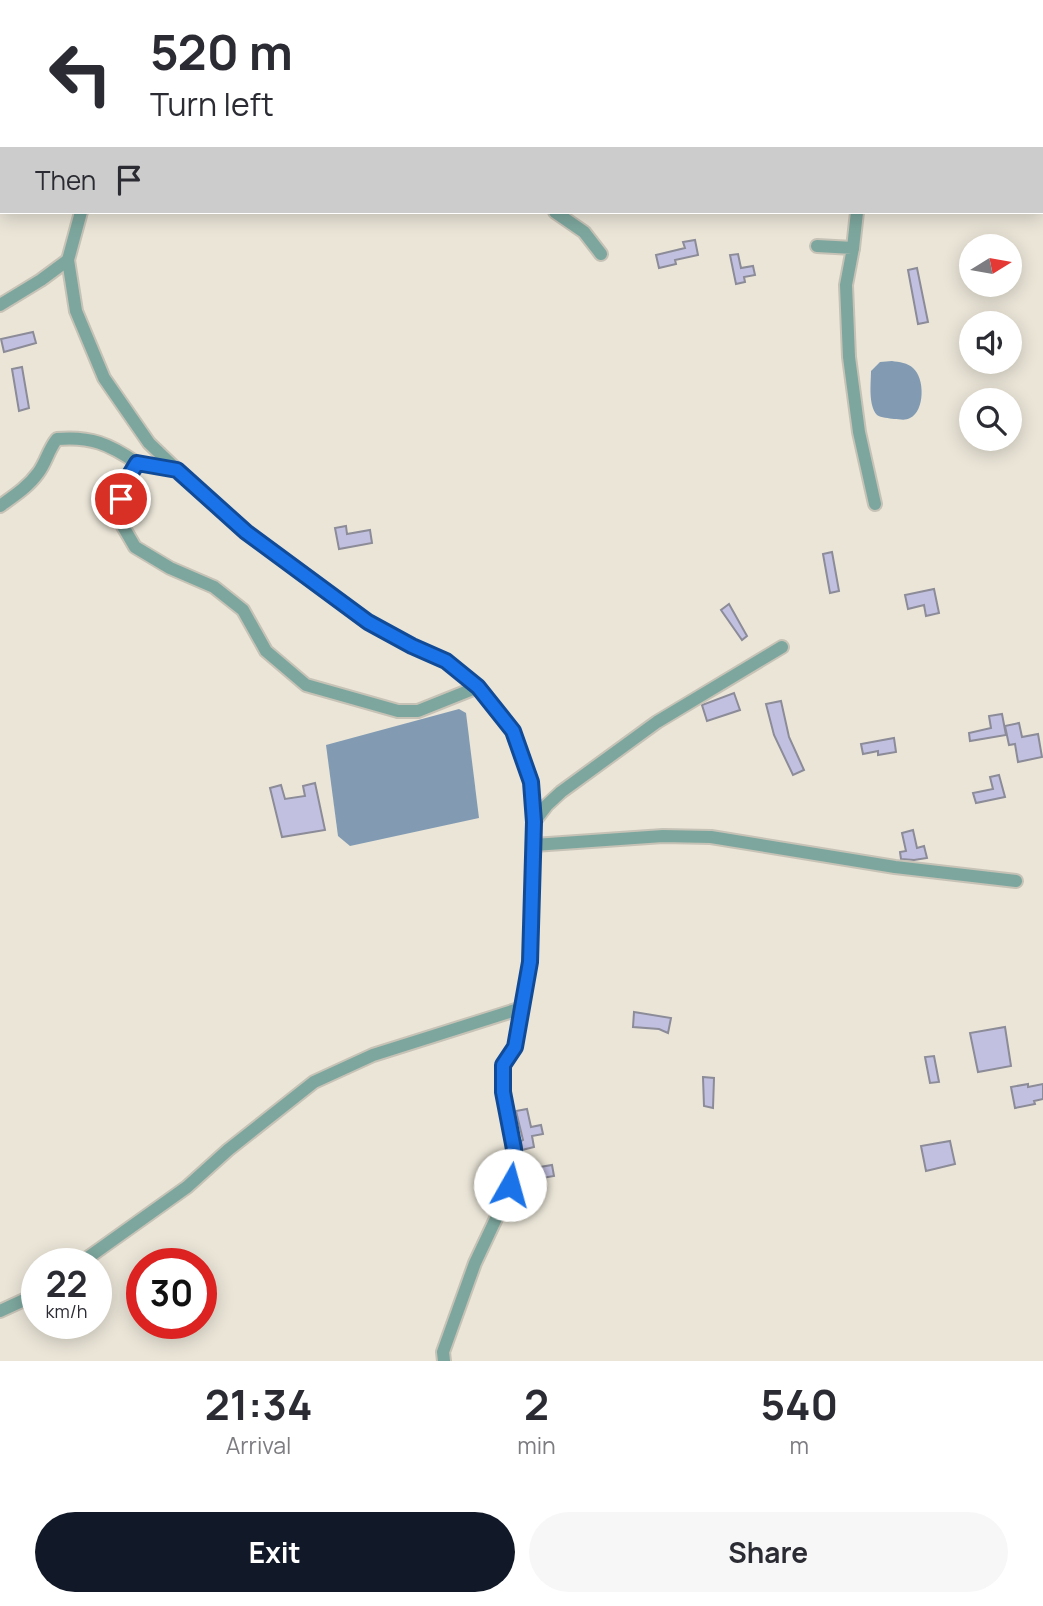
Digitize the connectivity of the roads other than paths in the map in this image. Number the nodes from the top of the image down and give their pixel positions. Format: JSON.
{"nodes":[{"id":1,"x":80,"y":214,"type":"edge"},
{"id":2,"x":558,"y":214,"type":"edge"},
{"id":3,"x":857,"y":214,"type":"edge"},
{"id":4,"x":817,"y":246,"type":"dead end"},
{"id":5,"x":853,"y":248,"type":"junction"},
{"id":6,"x":601,"y":254,"type":"dead end"},
{"id":7,"x":68,"y":260,"type":"junction"},
{"id":8,"x":0,"y":305,"type":"edge"},
{"id":9,"x":137,"y":463,"type":"junction"},
{"id":10,"x":177,"y":470,"type":"junction"},
{"id":11,"x":875,"y":504,"type":"dead end"},
{"id":12,"x":0,"y":506,"type":"edge"},
{"id":13,"x":782,"y":647,"type":"dead end"},
{"id":14,"x":478,"y":687,"type":"junction"},
{"id":15,"x":534,"y":822,"type":"junction"},
{"id":16,"x":534,"y":845,"type":"junction"},
{"id":17,"x":1016,"y":881,"type":"dead end"},
{"id":18,"x":522,"y":1008,"type":"junction"},
{"id":19,"x":101,"y":1248,"type":"edge"},
{"id":20,"x":21,"y":1301,"type":"edge"},
{"id":21,"x":0,"y":1311,"type":"edge"},
{"id":22,"x":444,"y":1361,"type":"edge"}],
"edges":[{"from":1,"to":7,"type":"street"},
{"from":2,"to":6,"type":"street"},
{"from":3,"to":5,"type":"street"},
{"from":4,"to":5,"type":"street"},
{"from":5,"to":11,"type":"street"},
{"from":7,"to":8,"type":"street"},
{"from":7,"to":10,"type":"street"},
{"from":9,"to":10,"type":"street"},
{"from":9,"to":12,"type":"street"},
{"from":9,"to":14,"type":"street"},
{"from":10,"to":14,"type":"street"},
{"from":13,"to":15,"type":"street"},
{"from":14,"to":15,"type":"street"},
{"from":15,"to":16,"type":"street"},
{"from":16,"to":17,"type":"street"},
{"from":16,"to":18,"type":"street"},
{"from":18,"to":19,"type":"street"},
{"from":18,"to":22,"type":"street"},
{"from":20,"to":21,"type":"street"}]}
